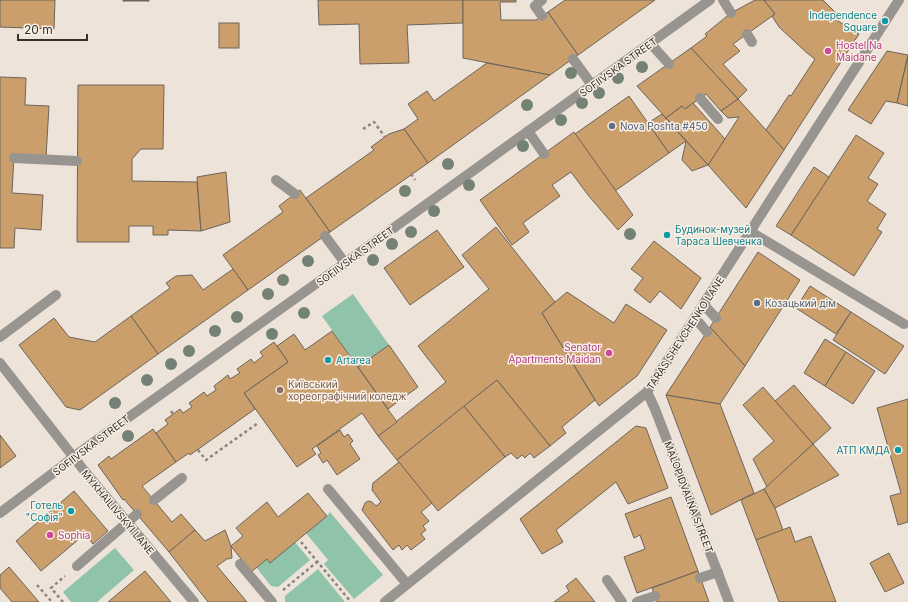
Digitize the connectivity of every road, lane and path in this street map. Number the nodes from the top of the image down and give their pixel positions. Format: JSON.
{"nodes":[{"id":1,"x":542,"y":0,"type":"edge"},
{"id":2,"x":710,"y":0,"type":"edge"},
{"id":3,"x":723,"y":0,"type":"edge"},
{"id":4,"x":899,"y":0,"type":"edge"},
{"id":5,"x":731,"y":13,"type":"dead end"},
{"id":6,"x":542,"y":16,"type":"dead end"},
{"id":7,"x":650,"y":43,"type":"junction"},
{"id":8,"x":573,"y":59,"type":"dead end"},
{"id":9,"x":669,"y":64,"type":"dead end"},
{"id":10,"x":592,"y":85,"type":"junction"},
{"id":11,"x":700,"y":98,"type":"dead end"},
{"id":12,"x":718,"y":119,"type":"dead end"},
{"id":13,"x":364,"y":129,"type":"dead end"},
{"id":14,"x":528,"y":131,"type":"junction"},
{"id":15,"x":385,"y":137,"type":"dead end"},
{"id":16,"x":544,"y":154,"type":"dead end"},
{"id":17,"x":14,"y":158,"type":"dead end"},
{"id":18,"x":77,"y":161,"type":"dead end"},
{"id":19,"x":411,"y":174,"type":"dead end"},
{"id":20,"x":276,"y":180,"type":"dead end"},
{"id":21,"x":415,"y":180,"type":"dead end"},
{"id":22,"x":295,"y":194,"type":"dead end"},
{"id":23,"x":751,"y":232,"type":"junction"},
{"id":24,"x":324,"y":236,"type":"dead end"},
{"id":25,"x":345,"y":263,"type":"junction"},
{"id":26,"x":56,"y":295,"type":"dead end"},
{"id":27,"x":704,"y":305,"type":"junction"},
{"id":28,"x":695,"y":318,"type":"junction"},
{"id":29,"x":716,"y":318,"type":"dead end"},
{"id":30,"x":904,"y":324,"type":"dead end"},
{"id":31,"x":707,"y":332,"type":"dead end"},
{"id":32,"x":0,"y":337,"type":"edge"},
{"id":33,"x":0,"y":363,"type":"edge"},
{"id":34,"x":647,"y":392,"type":"junction"},
{"id":35,"x":171,"y":411,"type":"dead end"},
{"id":36,"x":173,"y":414,"type":"dead end"},
{"id":37,"x":258,"y":424,"type":"dead end"},
{"id":38,"x":198,"y":450,"type":"dead end"},
{"id":39,"x":73,"y":457,"type":"junction"},
{"id":40,"x":182,"y":478,"type":"dead end"},
{"id":41,"x":328,"y":489,"type":"dead end"},
{"id":42,"x":154,"y":500,"type":"dead end"},
{"id":43,"x":0,"y":513,"type":"edge"},
{"id":44,"x":137,"y":514,"type":"dead end"},
{"id":45,"x":128,"y":523,"type":"junction"},
{"id":46,"x":300,"y":542,"type":"dead end"},
{"id":47,"x":317,"y":562,"type":"junction"},
{"id":48,"x":240,"y":564,"type":"dead end"},
{"id":49,"x":77,"y":566,"type":"joint"},
{"id":50,"x":718,"y":572,"type":"junction"},
{"id":51,"x":700,"y":578,"type":"dead end"},
{"id":52,"x":607,"y":580,"type":"dead end"},
{"id":53,"x":407,"y":584,"type":"junction"},
{"id":54,"x":37,"y":585,"type":"dead end"},
{"id":55,"x":655,"y":596,"type":"dead end"},
{"id":56,"x":271,"y":601,"type":"edge"},
{"id":57,"x":52,"y":602,"type":"edge"},
{"id":58,"x":63,"y":602,"type":"edge"},
{"id":59,"x":194,"y":602,"type":"edge"},
{"id":60,"x":351,"y":602,"type":"edge"},
{"id":61,"x":385,"y":602,"type":"edge"},
{"id":62,"x":622,"y":602,"type":"edge"},
{"id":63,"x":636,"y":602,"type":"edge"},
{"id":64,"x":729,"y":602,"type":"edge"}],
"edges":[{"from":1,"to":6,"type":"street"},
{"from":2,"to":7,"type":"street","name":"SOFIIVSKA STREET"},
{"from":3,"to":5,"type":"street"},
{"from":4,"to":23,"type":"street","name":"TARAS SHEVCHENKO LANE"},
{"from":7,"to":9,"type":"street"},
{"from":7,"to":10,"type":"street","name":"SOFIIVSKA STREET"},
{"from":8,"to":10,"type":"street"},
{"from":10,"to":14,"type":"street","name":"SOFIIVSKA STREET"},
{"from":11,"to":12,"type":"street"},
{"from":13,"to":15,"type":"path"},
{"from":14,"to":16,"type":"street"},
{"from":14,"to":25,"type":"street","name":"SOFIIVSKA STREET"},
{"from":17,"to":18,"type":"street"},
{"from":19,"to":21,"type":"path"},
{"from":20,"to":22,"type":"street"},
{"from":23,"to":27,"type":"street","name":"TARAS SHEVCHENKO LANE"},
{"from":23,"to":30,"type":"street"},
{"from":24,"to":25,"type":"street"},
{"from":25,"to":39,"type":"street","name":"SOFIIVSKA STREET"},
{"from":26,"to":32,"type":"street"},
{"from":27,"to":28,"type":"street","name":"TARAS SHEVCHENKO LANE"},
{"from":27,"to":29,"type":"street"},
{"from":28,"to":31,"type":"street"},
{"from":28,"to":34,"type":"street","name":"TARAS SHEVCHENKO LANE"},
{"from":33,"to":39,"type":"street","name":"MYKHAILIVSKYI LANE"},
{"from":34,"to":50,"type":"street","name":"MALOPIDVALNA STREET"},
{"from":34,"to":53,"type":"street","name":"TARAS SHEVCHENKO LANE"},
{"from":35,"to":36,"type":"path"},
{"from":37,"to":38,"type":"path"},
{"from":39,"to":43,"type":"street","name":"SOFIIVSKA STREET"},
{"from":39,"to":45,"type":"street","name":"MYKHAILIVSKYI LANE"},
{"from":40,"to":42,"type":"street"},
{"from":41,"to":53,"type":"street"},
{"from":44,"to":45,"type":"street"},
{"from":45,"to":49,"type":"street"},
{"from":45,"to":59,"type":"street","name":"MYKHAILIVSKYI LANE"},
{"from":46,"to":47,"type":"path"},
{"from":47,"to":56,"type":"path"},
{"from":47,"to":60,"type":"path"},
{"from":48,"to":56,"type":"street"},
{"from":49,"to":58,"type":"path"},
{"from":50,"to":51,"type":"street"},
{"from":50,"to":64,"type":"street","name":"MALOPIDVALNA STREET"},
{"from":52,"to":62,"type":"street"},
{"from":53,"to":61,"type":"street","name":"TARAS SHEVCHENKO LANE"},
{"from":54,"to":57,"type":"path"},
{"from":55,"to":63,"type":"street"}]}
